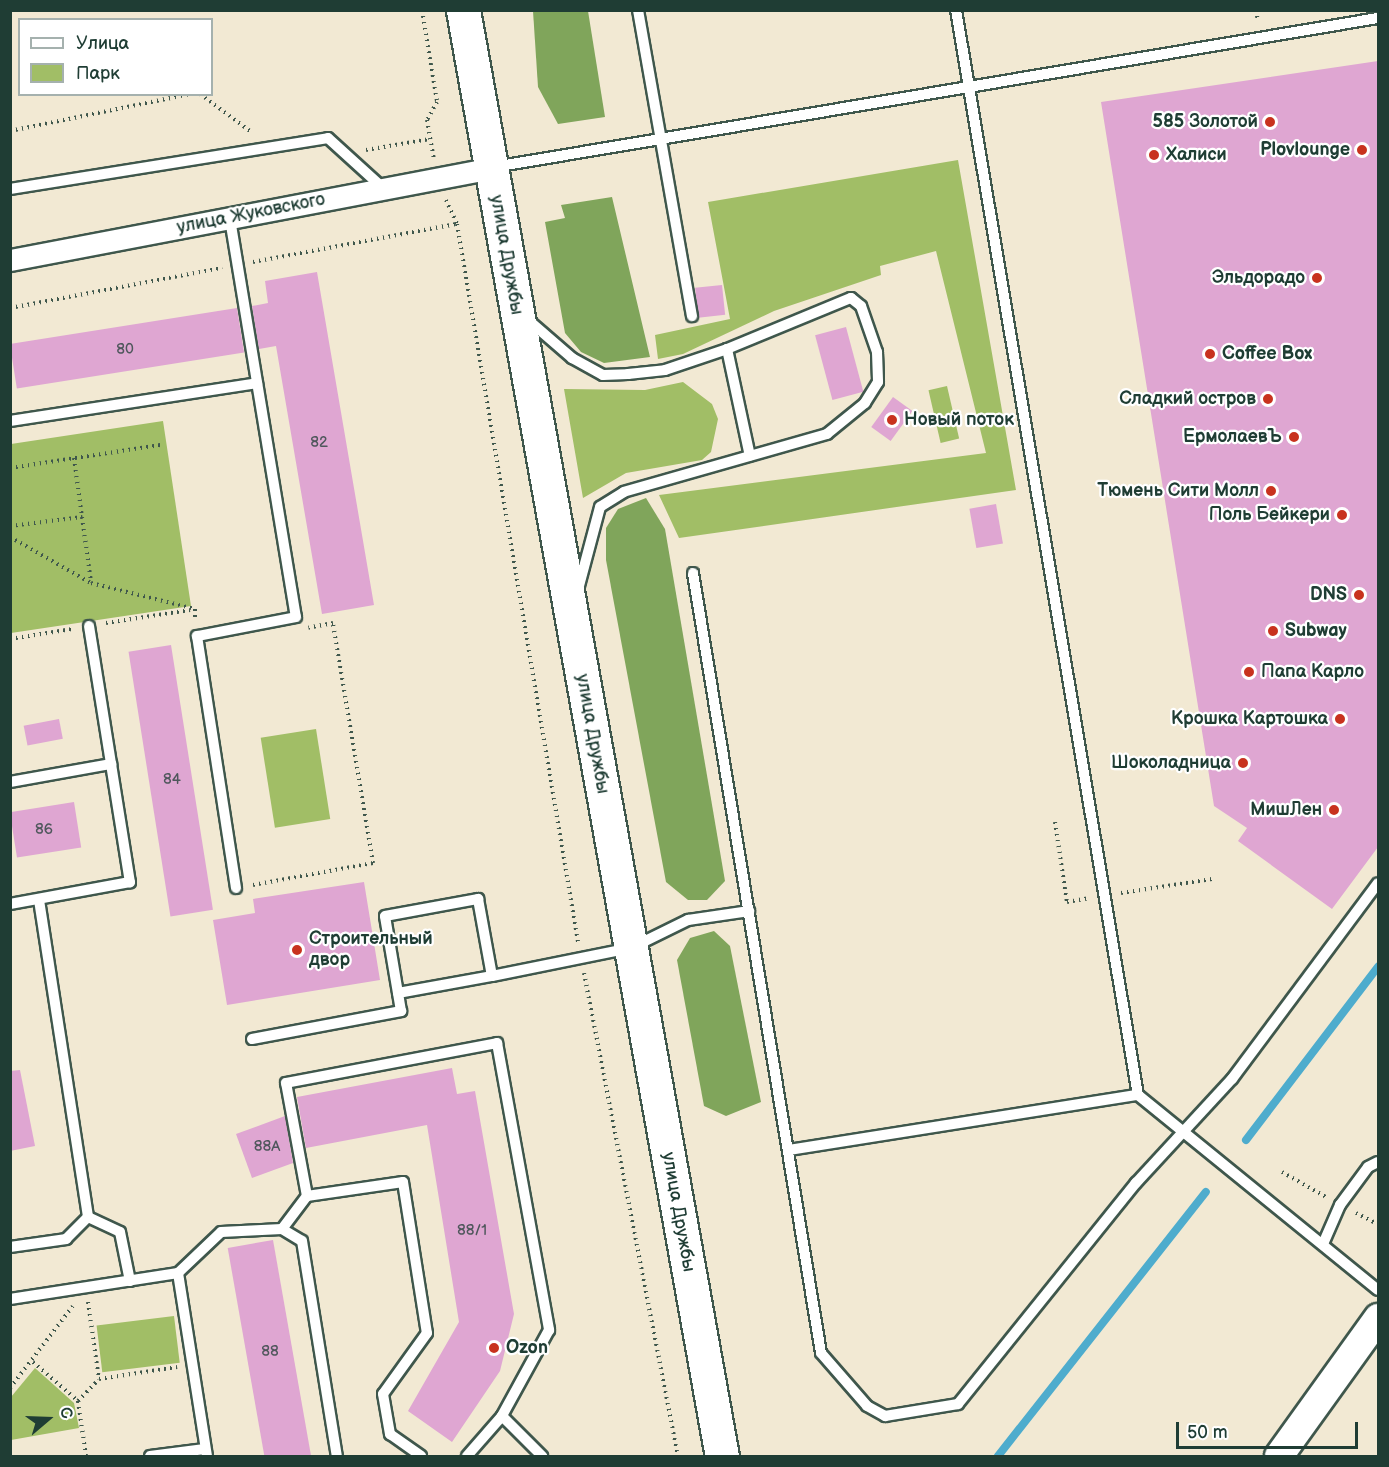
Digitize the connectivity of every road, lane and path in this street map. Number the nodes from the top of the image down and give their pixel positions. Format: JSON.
{"nodes":[{"id":1,"x":422,"y":10,"type":"edge"},
{"id":2,"x":463,"y":10,"type":"edge"},
{"id":3,"x":638,"y":10,"type":"edge"},
{"id":4,"x":956,"y":10,"type":"edge"},
{"id":5,"x":1378,"y":18,"type":"edge"},
{"id":6,"x":967,"y":87,"type":"junction"},
{"id":7,"x":180,"y":96,"type":"edge"},
{"id":8,"x":10,"y":131,"type":"edge"},
{"id":9,"x":661,"y":138,"type":"junction"},
{"id":10,"x":491,"y":168,"type":"junction"},
{"id":11,"x":437,"y":178,"type":"junction"},
{"id":12,"x":383,"y":188,"type":"junction"},
{"id":13,"x":10,"y":189,"type":"edge"},
{"id":14,"x":230,"y":219,"type":"junction"},
{"id":15,"x":10,"y":260,"type":"edge"},
{"id":16,"x":515,"y":305,"type":"junction"},
{"id":17,"x":692,"y":316,"type":"dead end"},
{"id":18,"x":727,"y":349,"type":"junction"},
{"id":19,"x":257,"y":383,"type":"junction"},
{"id":20,"x":10,"y":421,"type":"edge"},
{"id":21,"x":160,"y":445,"type":"dead end"},
{"id":22,"x":750,"y":456,"type":"junction"},
{"id":23,"x":74,"y":458,"type":"junction"},
{"id":24,"x":10,"y":468,"type":"edge"},
{"id":25,"x":82,"y":517,"type":"junction"},
{"id":26,"x":10,"y":526,"type":"edge"},
{"id":27,"x":10,"y":537,"type":"edge"},
{"id":28,"x":693,"y":573,"type":"dead end"},
{"id":29,"x":91,"y":583,"type":"junction"},
{"id":30,"x":572,"y":625,"type":"junction"},
{"id":31,"x":89,"y":626,"type":"dead end"},
{"id":32,"x":300,"y":629,"type":"dead end"},
{"id":33,"x":197,"y":636,"type":"junction"},
{"id":34,"x":111,"y":764,"type":"junction"},
{"id":35,"x":10,"y":782,"type":"edge"},
{"id":36,"x":1378,"y":883,"type":"edge"},
{"id":37,"x":236,"y":888,"type":"joint"},
{"id":38,"x":39,"y":900,"type":"junction"},
{"id":39,"x":10,"y":904,"type":"edge"},
{"id":40,"x":749,"y":911,"type":"junction"},
{"id":41,"x":630,"y":948,"type":"junction"},
{"id":42,"x":581,"y":958,"type":"junction"},
{"id":43,"x":492,"y":976,"type":"junction"},
{"id":44,"x":398,"y":993,"type":"junction"},
{"id":45,"x":252,"y":1039,"type":"dead end"},
{"id":46,"x":1138,"y":1095,"type":"junction"},
{"id":47,"x":1186,"y":1132,"type":"junction"},
{"id":48,"x":789,"y":1150,"type":"junction"},
{"id":49,"x":1378,"y":1162,"type":"edge"},
{"id":50,"x":307,"y":1196,"type":"junction"},
{"id":51,"x":88,"y":1217,"type":"junction"},
{"id":52,"x":282,"y":1229,"type":"junction"},
{"id":53,"x":1323,"y":1244,"type":"junction"},
{"id":54,"x":10,"y":1246,"type":"edge"},
{"id":55,"x":178,"y":1273,"type":"junction"},
{"id":56,"x":130,"y":1281,"type":"junction"},
{"id":57,"x":86,"y":1287,"type":"junction"},
{"id":58,"x":1378,"y":1290,"type":"edge"},
{"id":59,"x":10,"y":1299,"type":"edge"},
{"id":60,"x":1378,"y":1318,"type":"edge"},
{"id":61,"x":33,"y":1362,"type":"junction"},
{"id":62,"x":193,"y":1365,"type":"junction"},
{"id":63,"x":99,"y":1379,"type":"junction"},
{"id":64,"x":10,"y":1388,"type":"edge"},
{"id":65,"x":78,"y":1401,"type":"junction"},
{"id":66,"x":502,"y":1416,"type":"junction"},
{"id":67,"x":206,"y":1453,"type":"edge"},
{"id":68,"x":86,"y":1456,"type":"edge"},
{"id":69,"x":150,"y":1456,"type":"edge"},
{"id":70,"x":337,"y":1456,"type":"edge"},
{"id":71,"x":422,"y":1456,"type":"edge"},
{"id":72,"x":467,"y":1456,"type":"edge"},
{"id":73,"x":542,"y":1456,"type":"edge"},
{"id":74,"x":678,"y":1456,"type":"edge"},
{"id":75,"x":722,"y":1456,"type":"edge"},
{"id":76,"x":1279,"y":1456,"type":"edge"}],
"edges":[{"from":1,"to":11,"type":"path"},
{"from":2,"to":10,"type":"main road","name":"улица Дружбы"},
{"from":3,"to":9,"type":"lane"},
{"from":4,"to":6,"type":"lane"},
{"from":5,"to":6,"type":"lane"},
{"from":6,"to":9,"type":"lane"},
{"from":6,"to":46,"type":"lane"},
{"from":7,"to":8,"type":"path"},
{"from":9,"to":10,"type":"lane"},
{"from":9,"to":17,"type":"lane"},
{"from":10,"to":11,"type":"street","name":"улица Жуковского"},
{"from":10,"to":16,"type":"main road","name":"улица Дружбы"},
{"from":11,"to":12,"type":"street","name":"улица Жуковского"},
{"from":11,"to":42,"type":"path"},
{"from":12,"to":13,"type":"lane"},
{"from":12,"to":14,"type":"street","name":"улица Жуковского"},
{"from":14,"to":15,"type":"street","name":"улица Жуковского"},
{"from":14,"to":19,"type":"lane"},
{"from":16,"to":18,"type":"lane"},
{"from":16,"to":30,"type":"main road","name":"улица Дружбы"},
{"from":18,"to":22,"type":"lane"},
{"from":18,"to":22,"type":"lane"},
{"from":19,"to":20,"type":"lane"},
{"from":19,"to":33,"type":"lane"},
{"from":21,"to":23,"type":"path"},
{"from":22,"to":30,"type":"lane"},
{"from":23,"to":24,"type":"path"},
{"from":23,"to":25,"type":"path"},
{"from":25,"to":26,"type":"path"},
{"from":25,"to":29,"type":"path"},
{"from":27,"to":29,"type":"path"},
{"from":28,"to":40,"type":"lane"},
{"from":29,"to":33,"type":"path"},
{"from":30,"to":41,"type":"main road","name":"улица Дружбы"},
{"from":31,"to":34,"type":"lane"},
{"from":32,"to":37,"type":"path"},
{"from":33,"to":37,"type":"lane"},
{"from":34,"to":35,"type":"lane"},
{"from":34,"to":38,"type":"lane"},
{"from":36,"to":47,"type":"lane"},
{"from":38,"to":39,"type":"lane"},
{"from":38,"to":51,"type":"lane"},
{"from":40,"to":41,"type":"lane"},
{"from":40,"to":48,"type":"lane"},
{"from":41,"to":42,"type":"lane"},
{"from":41,"to":75,"type":"main road","name":"улица Дружбы"},
{"from":42,"to":43,"type":"lane"},
{"from":42,"to":74,"type":"path"},
{"from":43,"to":44,"type":"lane"},
{"from":43,"to":44,"type":"lane"},
{"from":44,"to":45,"type":"lane"},
{"from":46,"to":47,"type":"lane"},
{"from":46,"to":48,"type":"lane"},
{"from":47,"to":48,"type":"lane"},
{"from":47,"to":53,"type":"lane"},
{"from":49,"to":53,"type":"lane"},
{"from":50,"to":52,"type":"lane"},
{"from":50,"to":66,"type":"lane"},
{"from":50,"to":71,"type":"lane"},
{"from":51,"to":54,"type":"lane"},
{"from":51,"to":56,"type":"lane"},
{"from":52,"to":55,"type":"lane"},
{"from":52,"to":70,"type":"lane"},
{"from":53,"to":58,"type":"lane"},
{"from":55,"to":56,"type":"lane"},
{"from":55,"to":62,"type":"lane"},
{"from":56,"to":57,"type":"lane"},
{"from":57,"to":59,"type":"lane"},
{"from":57,"to":61,"type":"path"},
{"from":57,"to":63,"type":"path"},
{"from":60,"to":76,"type":"main road"},
{"from":61,"to":64,"type":"path"},
{"from":61,"to":65,"type":"path"},
{"from":62,"to":63,"type":"path"},
{"from":62,"to":67,"type":"lane"},
{"from":63,"to":65,"type":"path"},
{"from":65,"to":68,"type":"path"},
{"from":66,"to":72,"type":"lane"},
{"from":66,"to":73,"type":"lane"},
{"from":67,"to":69,"type":"lane"}]}
